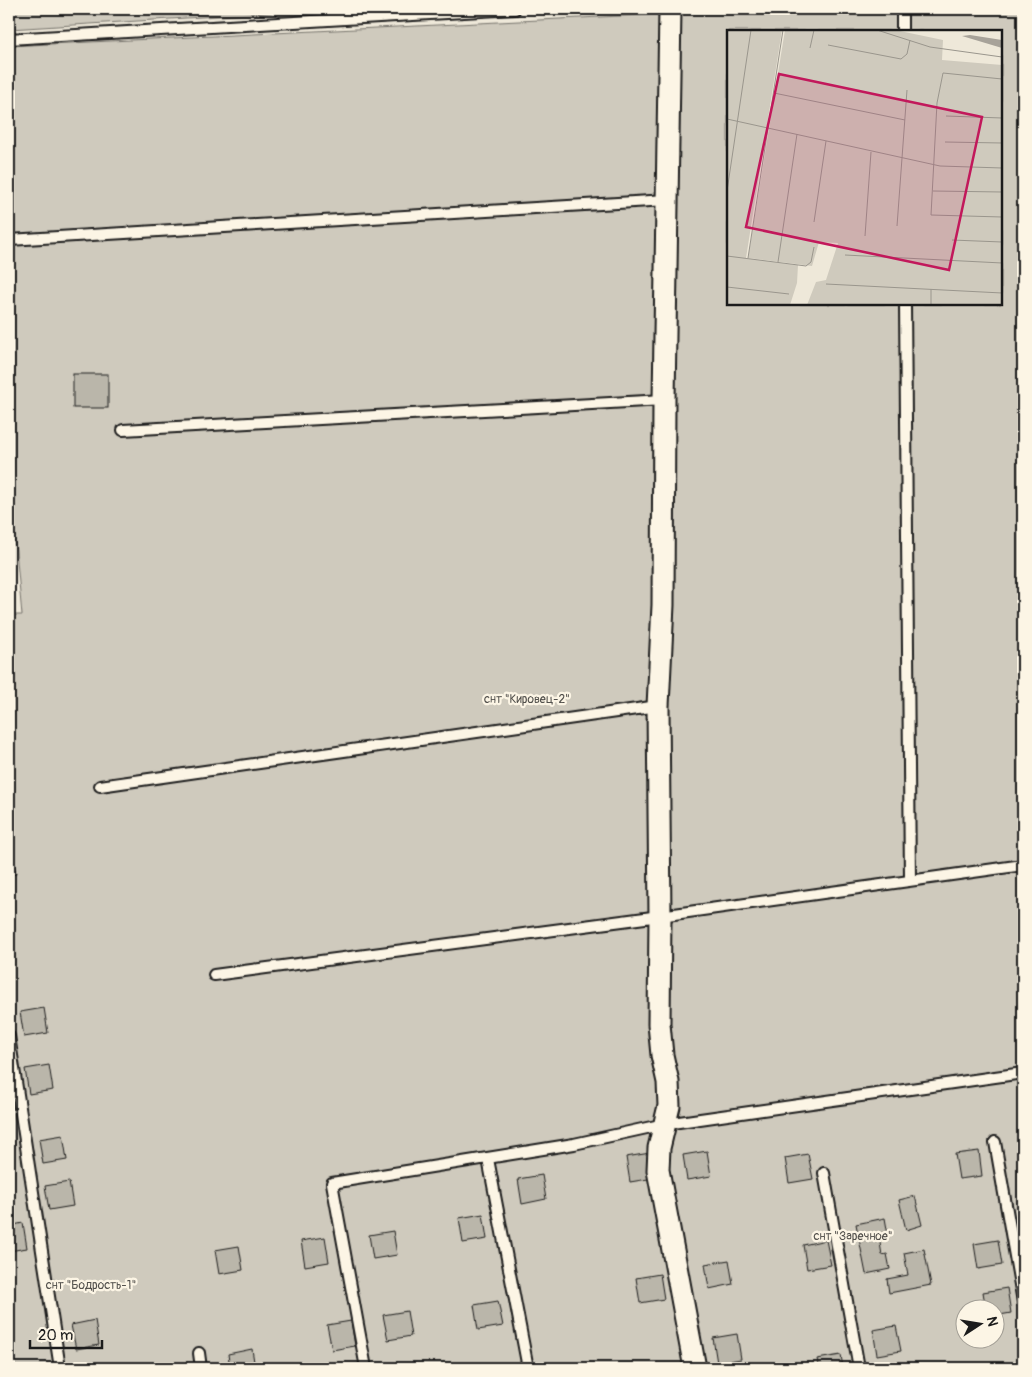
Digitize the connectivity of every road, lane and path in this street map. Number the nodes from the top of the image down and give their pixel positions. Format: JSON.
{"nodes":[{"id":1,"x":515,"y":9,"type":"edge"},
{"id":2,"x":670,"y":9,"type":"edge"},
{"id":3,"x":902,"y":9,"type":"edge"},
{"id":4,"x":902,"y":30,"type":"edge"},
{"id":5,"x":9,"y":39,"type":"edge"},
{"id":6,"x":667,"y":200,"type":"junction"},
{"id":7,"x":9,"y":240,"type":"edge"},
{"id":8,"x":904,"y":305,"type":"edge"},
{"id":9,"x":664,"y":400,"type":"junction"},
{"id":10,"x":123,"y":430,"type":"dead end"},
{"id":11,"x":658,"y":706,"type":"junction"},
{"id":12,"x":100,"y":786,"type":"dead end"},
{"id":13,"x":1023,"y":865,"type":"edge"},
{"id":14,"x":910,"y":880,"type":"junction"},
{"id":15,"x":660,"y":916,"type":"junction"},
{"id":16,"x":214,"y":975,"type":"dead end"},
{"id":17,"x":9,"y":1036,"type":"edge"},
{"id":18,"x":1023,"y":1073,"type":"edge"},
{"id":19,"x":665,"y":1124,"type":"junction"},
{"id":20,"x":995,"y":1142,"type":"dead end"},
{"id":21,"x":488,"y":1159,"type":"junction"},
{"id":22,"x":824,"y":1173,"type":"dead end"},
{"id":23,"x":1023,"y":1302,"type":"edge"},
{"id":24,"x":199,"y":1353,"type":"dead end"},
{"id":25,"x":60,"y":1368,"type":"edge"},
{"id":26,"x":201,"y":1368,"type":"edge"},
{"id":27,"x":366,"y":1368,"type":"edge"},
{"id":28,"x":528,"y":1368,"type":"edge"},
{"id":29,"x":695,"y":1368,"type":"edge"},
{"id":30,"x":859,"y":1368,"type":"edge"}],
"edges":[{"from":1,"to":5,"type":"lane"},
{"from":2,"to":6,"type":"street"},
{"from":3,"to":4,"type":"lane"},
{"from":6,"to":7,"type":"lane"},
{"from":6,"to":9,"type":"street"},
{"from":8,"to":14,"type":"lane"},
{"from":9,"to":10,"type":"lane"},
{"from":9,"to":11,"type":"street"},
{"from":11,"to":12,"type":"lane"},
{"from":11,"to":15,"type":"street"},
{"from":13,"to":14,"type":"lane"},
{"from":14,"to":15,"type":"lane"},
{"from":15,"to":16,"type":"lane"},
{"from":15,"to":19,"type":"street"},
{"from":17,"to":25,"type":"lane"},
{"from":18,"to":19,"type":"lane"},
{"from":19,"to":21,"type":"lane"},
{"from":19,"to":29,"type":"street"},
{"from":20,"to":23,"type":"lane"},
{"from":21,"to":27,"type":"lane"},
{"from":21,"to":28,"type":"lane"},
{"from":22,"to":30,"type":"lane"},
{"from":24,"to":26,"type":"lane"}]}
